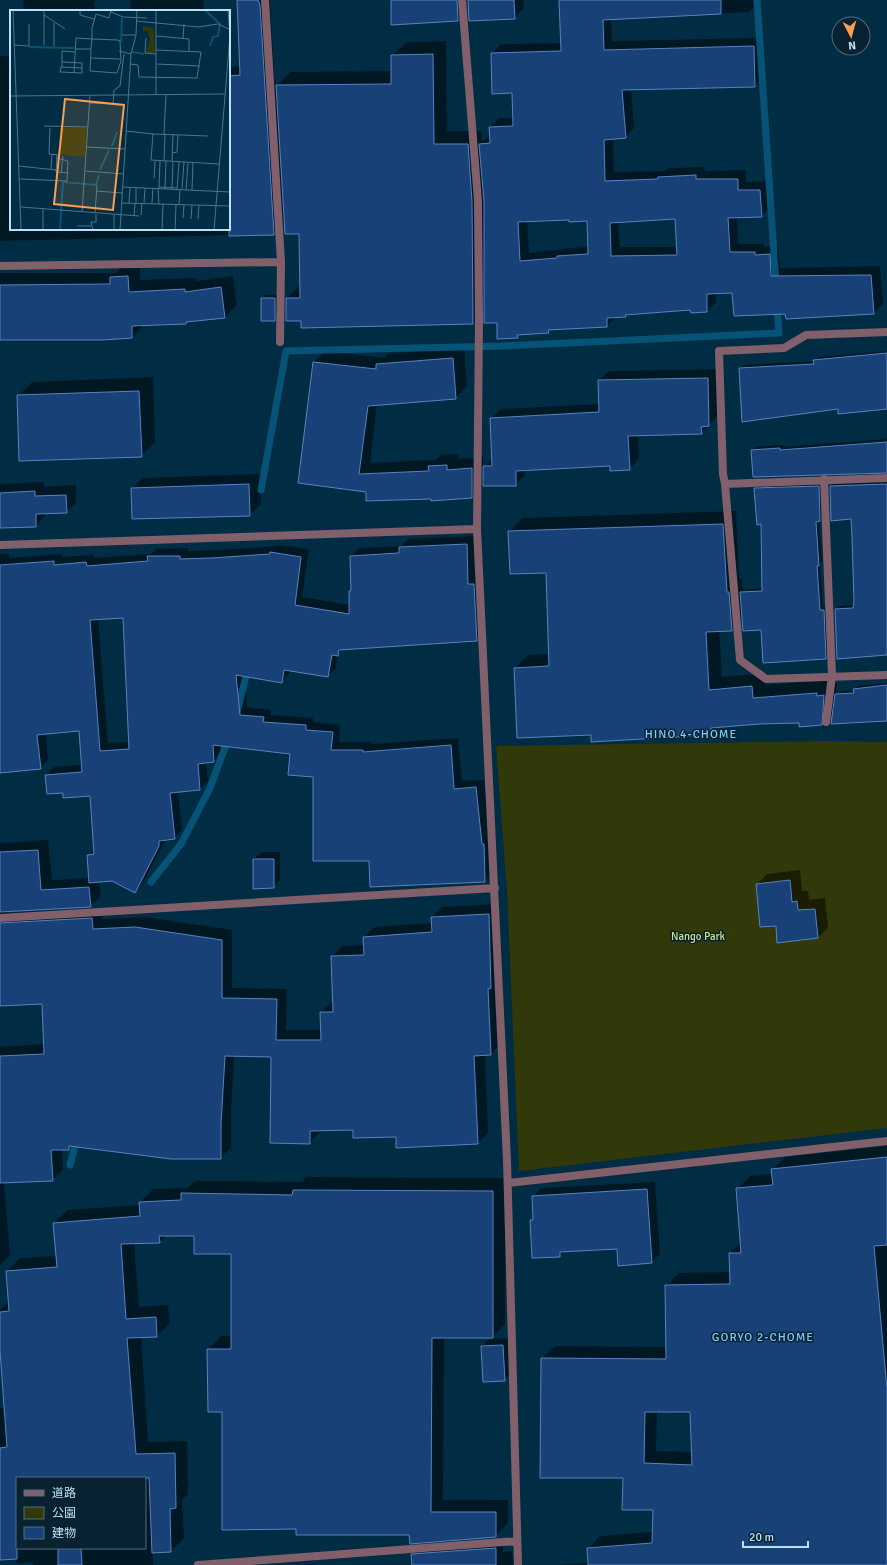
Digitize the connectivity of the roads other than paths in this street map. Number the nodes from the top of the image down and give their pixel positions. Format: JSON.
{"nodes":[{"id":1,"x":265,"y":0,"type":"edge"},
{"id":2,"x":462,"y":0,"type":"edge"},
{"id":3,"x":281,"y":262,"type":"junction"},
{"id":4,"x":0,"y":266,"type":"edge"},
{"id":5,"x":887,"y":332,"type":"edge"},
{"id":6,"x":280,"y":342,"type":"dead end"},
{"id":7,"x":887,"y":478,"type":"edge"},
{"id":8,"x":824,"y":479,"type":"junction"},
{"id":9,"x":726,"y":484,"type":"junction"},
{"id":10,"x":477,"y":529,"type":"junction"},
{"id":11,"x":0,"y":545,"type":"edge"},
{"id":12,"x":887,"y":675,"type":"edge"},
{"id":13,"x":832,"y":676,"type":"junction"},
{"id":14,"x":826,"y":722,"type":"dead end"},
{"id":15,"x":495,"y":888,"type":"junction"},
{"id":16,"x":0,"y":918,"type":"edge"},
{"id":17,"x":887,"y":1141,"type":"edge"},
{"id":18,"x":508,"y":1183,"type":"junction"},
{"id":19,"x":517,"y":1541,"type":"junction"},
{"id":20,"x":198,"y":1565,"type":"edge"},
{"id":21,"x":518,"y":1565,"type":"edge"}],
"edges":[{"from":1,"to":3,"type":"street"},
{"from":2,"to":10,"type":"street"},
{"from":3,"to":4,"type":"street"},
{"from":3,"to":6,"type":"street"},
{"from":5,"to":9,"type":"street"},
{"from":7,"to":8,"type":"street"},
{"from":8,"to":9,"type":"street"},
{"from":8,"to":13,"type":"street"},
{"from":9,"to":13,"type":"street"},
{"from":10,"to":11,"type":"street"},
{"from":10,"to":15,"type":"street"},
{"from":12,"to":13,"type":"street"},
{"from":13,"to":14,"type":"street"},
{"from":15,"to":16,"type":"street"},
{"from":15,"to":18,"type":"street"},
{"from":17,"to":18,"type":"street"},
{"from":18,"to":19,"type":"street"},
{"from":19,"to":20,"type":"street"},
{"from":19,"to":21,"type":"street"}]}
